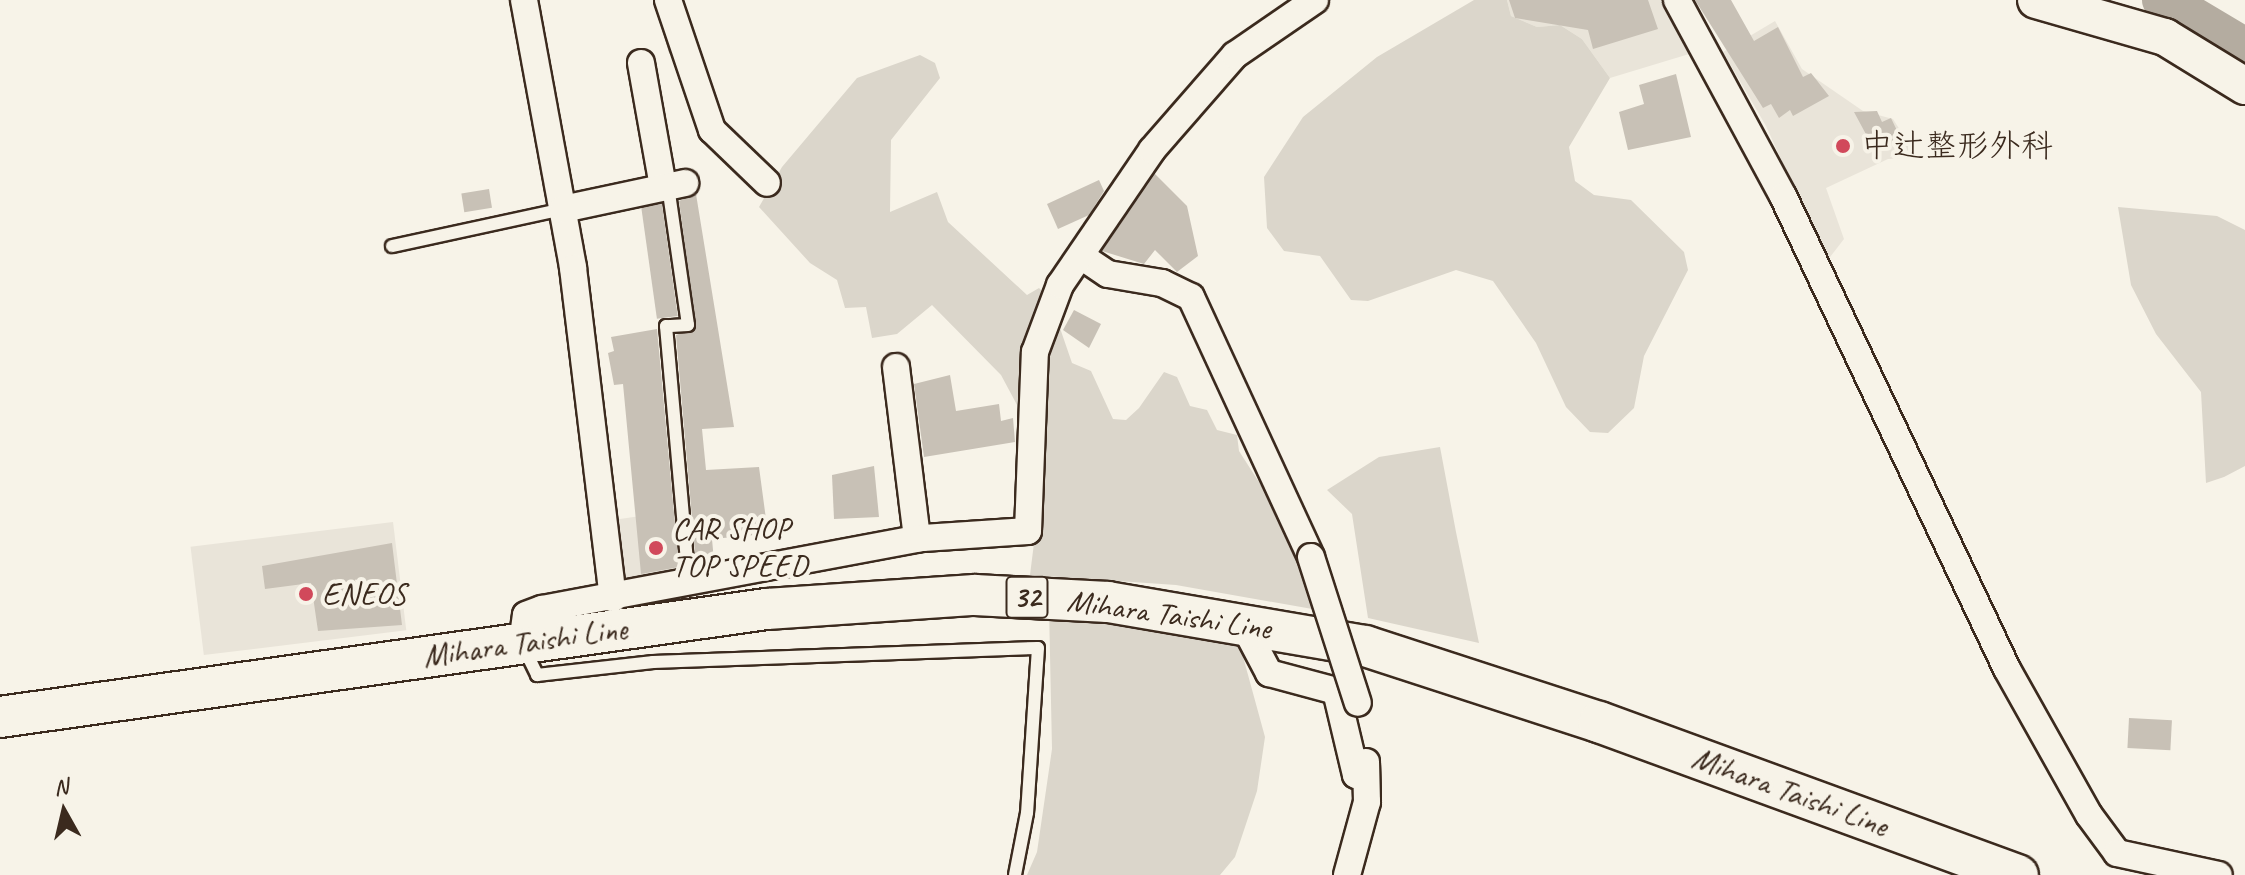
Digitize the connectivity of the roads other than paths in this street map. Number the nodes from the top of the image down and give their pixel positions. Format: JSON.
{"nodes":[{"id":1,"x":524,"y":0,"type":"edge"},
{"id":2,"x":668,"y":0,"type":"edge"},
{"id":3,"x":1315,"y":0,"type":"edge"},
{"id":4,"x":1677,"y":0,"type":"edge"},
{"id":5,"x":2036,"y":0,"type":"edge"},
{"id":6,"x":641,"y":63,"type":"dead end"},
{"id":7,"x":2245,"y":86,"type":"edge"},
{"id":8,"x":767,"y":183,"type":"dead end"},
{"id":9,"x":672,"y":185,"type":"junction"},
{"id":10,"x":563,"y":209,"type":"junction"},
{"id":11,"x":392,"y":246,"type":"dead end"},
{"id":12,"x":1081,"y":256,"type":"junction"},
{"id":13,"x":896,"y":367,"type":"dead end"},
{"id":14,"x":917,"y":539,"type":"junction"},
{"id":15,"x":689,"y":585,"type":"junction"},
{"id":16,"x":613,"y":599,"type":"junction"},
{"id":17,"x":1242,"y":622,"type":"junction"},
{"id":18,"x":522,"y":643,"type":"junction"},
{"id":19,"x":0,"y":717,"type":"edge"},
{"id":20,"x":1366,"y":778,"type":"junction"},
{"id":21,"x":1015,"y":875,"type":"edge"},
{"id":22,"x":1347,"y":875,"type":"edge"},
{"id":23,"x":2018,"y":875,"type":"edge"},
{"id":24,"x":2219,"y":875,"type":"edge"}],
"edges":[{"from":1,"to":10,"type":"street"},
{"from":2,"to":8,"type":"street"},
{"from":3,"to":12,"type":"street"},
{"from":4,"to":24,"type":"street"},
{"from":5,"to":7,"type":"street"},
{"from":6,"to":9,"type":"street"},
{"from":9,"to":10,"type":"street"},
{"from":9,"to":15,"type":"lane"},
{"from":10,"to":11,"type":"lane"},
{"from":10,"to":16,"type":"street"},
{"from":12,"to":14,"type":"street"},
{"from":12,"to":20,"type":"street","bridge":true},
{"from":13,"to":14,"type":"street"},
{"from":14,"to":15,"type":"street"},
{"from":15,"to":16,"type":"street"},
{"from":16,"to":18,"type":"street"},
{"from":17,"to":18,"type":"main road","name":"Mihara Taishi Line","number":"32"},
{"from":17,"to":20,"type":"street"},
{"from":17,"to":23,"type":"main road","name":"Mihara Taishi Line","number":"32"},
{"from":18,"to":19,"type":"main road","name":"Mihara Taishi Line","number":"32"},
{"from":18,"to":21,"type":"lane"},
{"from":20,"to":22,"type":"street"}]}
